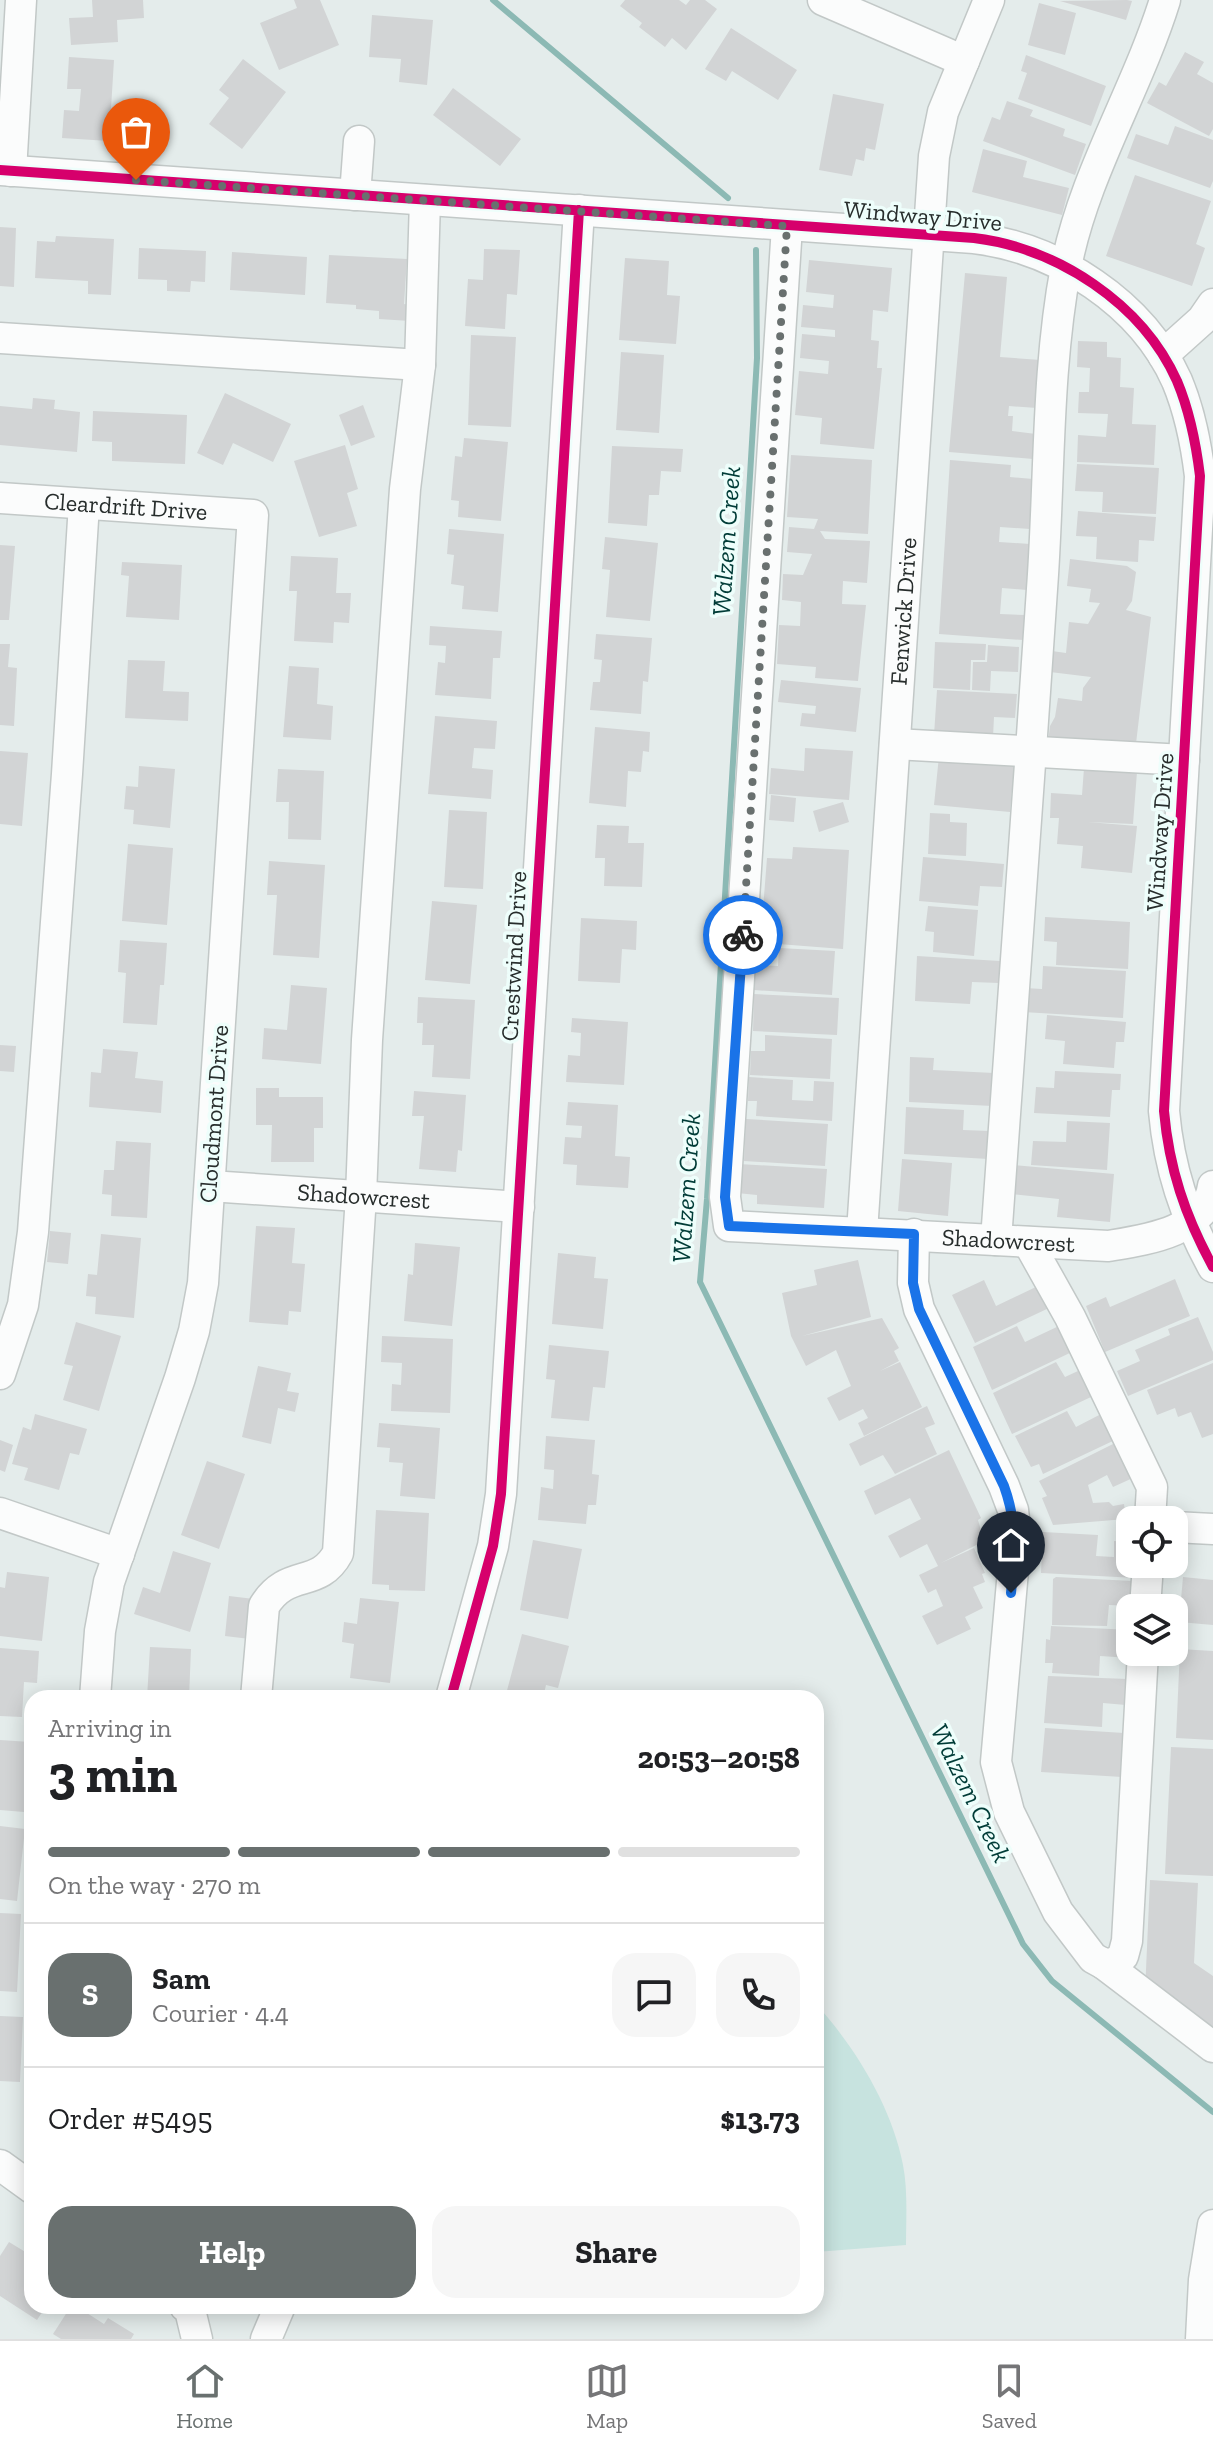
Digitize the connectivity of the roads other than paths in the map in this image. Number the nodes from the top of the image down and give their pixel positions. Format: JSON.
{"nodes":[{"id":1,"x":21,"y":0,"type":"edge"},
{"id":2,"x":823,"y":0,"type":"edge"},
{"id":3,"x":989,"y":0,"type":"edge"},
{"id":4,"x":1165,"y":0,"type":"edge"},
{"id":5,"x":964,"y":61,"type":"junction"},
{"id":6,"x":359,"y":141,"type":"dead end"},
{"id":7,"x":6,"y":171,"type":"edge"},
{"id":8,"x":355,"y":195,"type":"junction"},
{"id":9,"x":425,"y":200,"type":"junction"},
{"id":10,"x":579,"y":210,"type":"junction"},
{"id":11,"x":787,"y":226,"type":"junction"},
{"id":12,"x":929,"y":235,"type":"junction"},
{"id":13,"x":1066,"y":267,"type":"junction"},
{"id":14,"x":1209,"y":317,"type":"edge"},
{"id":15,"x":0,"y":338,"type":"edge"},
{"id":16,"x":1163,"y":355,"type":"junction"},
{"id":17,"x":420,"y":365,"type":"junction"},
{"id":18,"x":1207,"y":493,"type":"edge"},
{"id":19,"x":0,"y":498,"type":"edge"},
{"id":20,"x":84,"y":504,"type":"junction"},
{"id":21,"x":253,"y":515,"type":"joint"},
{"id":22,"x":895,"y":744,"type":"junction"},
{"id":23,"x":1031,"y":752,"type":"junction"},
{"id":24,"x":1184,"y":760,"type":"junction"},
{"id":25,"x":210,"y":1186,"type":"junction"},
{"id":26,"x":1213,"y":1186,"type":"edge"},
{"id":27,"x":361,"y":1196,"type":"junction"},
{"id":28,"x":519,"y":1207,"type":"junction"},
{"id":29,"x":1190,"y":1222,"type":"junction"},
{"id":30,"x":862,"y":1232,"type":"junction"},
{"id":31,"x":914,"y":1234,"type":"junction"},
{"id":32,"x":996,"y":1240,"type":"junction"},
{"id":33,"x":1028,"y":1242,"type":"junction"},
{"id":34,"x":1213,"y":1267,"type":"edge"},
{"id":35,"x":0,"y":1374,"type":"edge"},
{"id":36,"x":1151,"y":1506,"type":"edge"},
{"id":37,"x":0,"y":1513,"type":"edge"},
{"id":38,"x":1188,"y":1528,"type":"edge"},
{"id":39,"x":1213,"y":1529,"type":"edge"},
{"id":40,"x":119,"y":1554,"type":"junction"},
{"id":41,"x":1142,"y":1666,"type":"edge"},
{"id":42,"x":96,"y":1690,"type":"edge"},
{"id":43,"x":257,"y":1690,"type":"edge"},
{"id":44,"x":453,"y":1690,"type":"edge"},
{"id":45,"x":1104,"y":1964,"type":"junction"},
{"id":46,"x":1213,"y":2047,"type":"edge"},
{"id":47,"x":0,"y":2165,"type":"edge"},
{"id":48,"x":24,"y":2182,"type":"edge"},
{"id":49,"x":1213,"y":2225,"type":"edge"},
{"id":50,"x":192,"y":2314,"type":"edge"},
{"id":51,"x":197,"y":2339,"type":"edge"},
{"id":52,"x":1201,"y":2339,"type":"edge"}],
"edges":[{"from":1,"to":7,"type":"street"},
{"from":2,"to":5,"type":"street"},
{"from":3,"to":5,"type":"street","name":"Fenwick Drive"},
{"from":4,"to":13,"type":"street"},
{"from":5,"to":12,"type":"street","name":"Fenwick Drive"},
{"from":6,"to":8,"type":"street"},
{"from":7,"to":8,"type":"street","name":"Windway Drive"},
{"from":8,"to":9,"type":"street","name":"Windway Drive"},
{"from":9,"to":10,"type":"street","name":"Windway Drive"},
{"from":9,"to":17,"type":"street"},
{"from":10,"to":11,"type":"street","name":"Windway Drive"},
{"from":10,"to":28,"type":"street","name":"Crestwind Drive"},
{"from":11,"to":12,"type":"street","name":"Windway Drive"},
{"from":11,"to":30,"type":"street","name":"Shadowcrest"},
{"from":12,"to":13,"type":"street","name":"Windway Drive"},
{"from":12,"to":22,"type":"street","name":"Fenwick Drive"},
{"from":13,"to":16,"type":"street","name":"Windway Drive"},
{"from":13,"to":23,"type":"street"},
{"from":14,"to":16,"type":"street"},
{"from":15,"to":17,"type":"street"},
{"from":16,"to":18,"type":"street","name":"Windway Drive"},
{"from":17,"to":27,"type":"street"},
{"from":18,"to":24,"type":"street","name":"Windway Drive"},
{"from":19,"to":20,"type":"street","name":"Cleardrift Drive"},
{"from":20,"to":21,"type":"street","name":"Cleardrift Drive"},
{"from":20,"to":35,"type":"street"},
{"from":21,"to":25,"type":"street","name":"Cloudmont Drive"},
{"from":22,"to":23,"type":"street"},
{"from":22,"to":30,"type":"street","name":"Fenwick Drive"},
{"from":23,"to":24,"type":"street"},
{"from":23,"to":32,"type":"street"},
{"from":24,"to":29,"type":"street","name":"Windway Drive"},
{"from":25,"to":27,"type":"street","name":"Shadowcrest"},
{"from":25,"to":40,"type":"street","name":"Cloudmont Drive"},
{"from":26,"to":29,"type":"street"},
{"from":27,"to":28,"type":"street","name":"Shadowcrest"},
{"from":27,"to":43,"type":"street"},
{"from":28,"to":44,"type":"street","name":"Crestwind Drive"},
{"from":29,"to":33,"type":"street","name":"Shadowcrest"},
{"from":29,"to":34,"type":"street","name":"Windway Drive"},
{"from":30,"to":31,"type":"street","name":"Shadowcrest"},
{"from":31,"to":32,"type":"street","name":"Shadowcrest"},
{"from":31,"to":45,"type":"street"},
{"from":32,"to":33,"type":"street","name":"Shadowcrest"},
{"from":33,"to":36,"type":"street"},
{"from":37,"to":40,"type":"street"},
{"from":38,"to":39,"type":"street"},
{"from":40,"to":42,"type":"street","name":"Cloudmont Drive"},
{"from":41,"to":45,"type":"street"},
{"from":45,"to":46,"type":"street"},
{"from":47,"to":48,"type":"street"},
{"from":49,"to":52,"type":"street"},
{"from":50,"to":51,"type":"street"}]}
